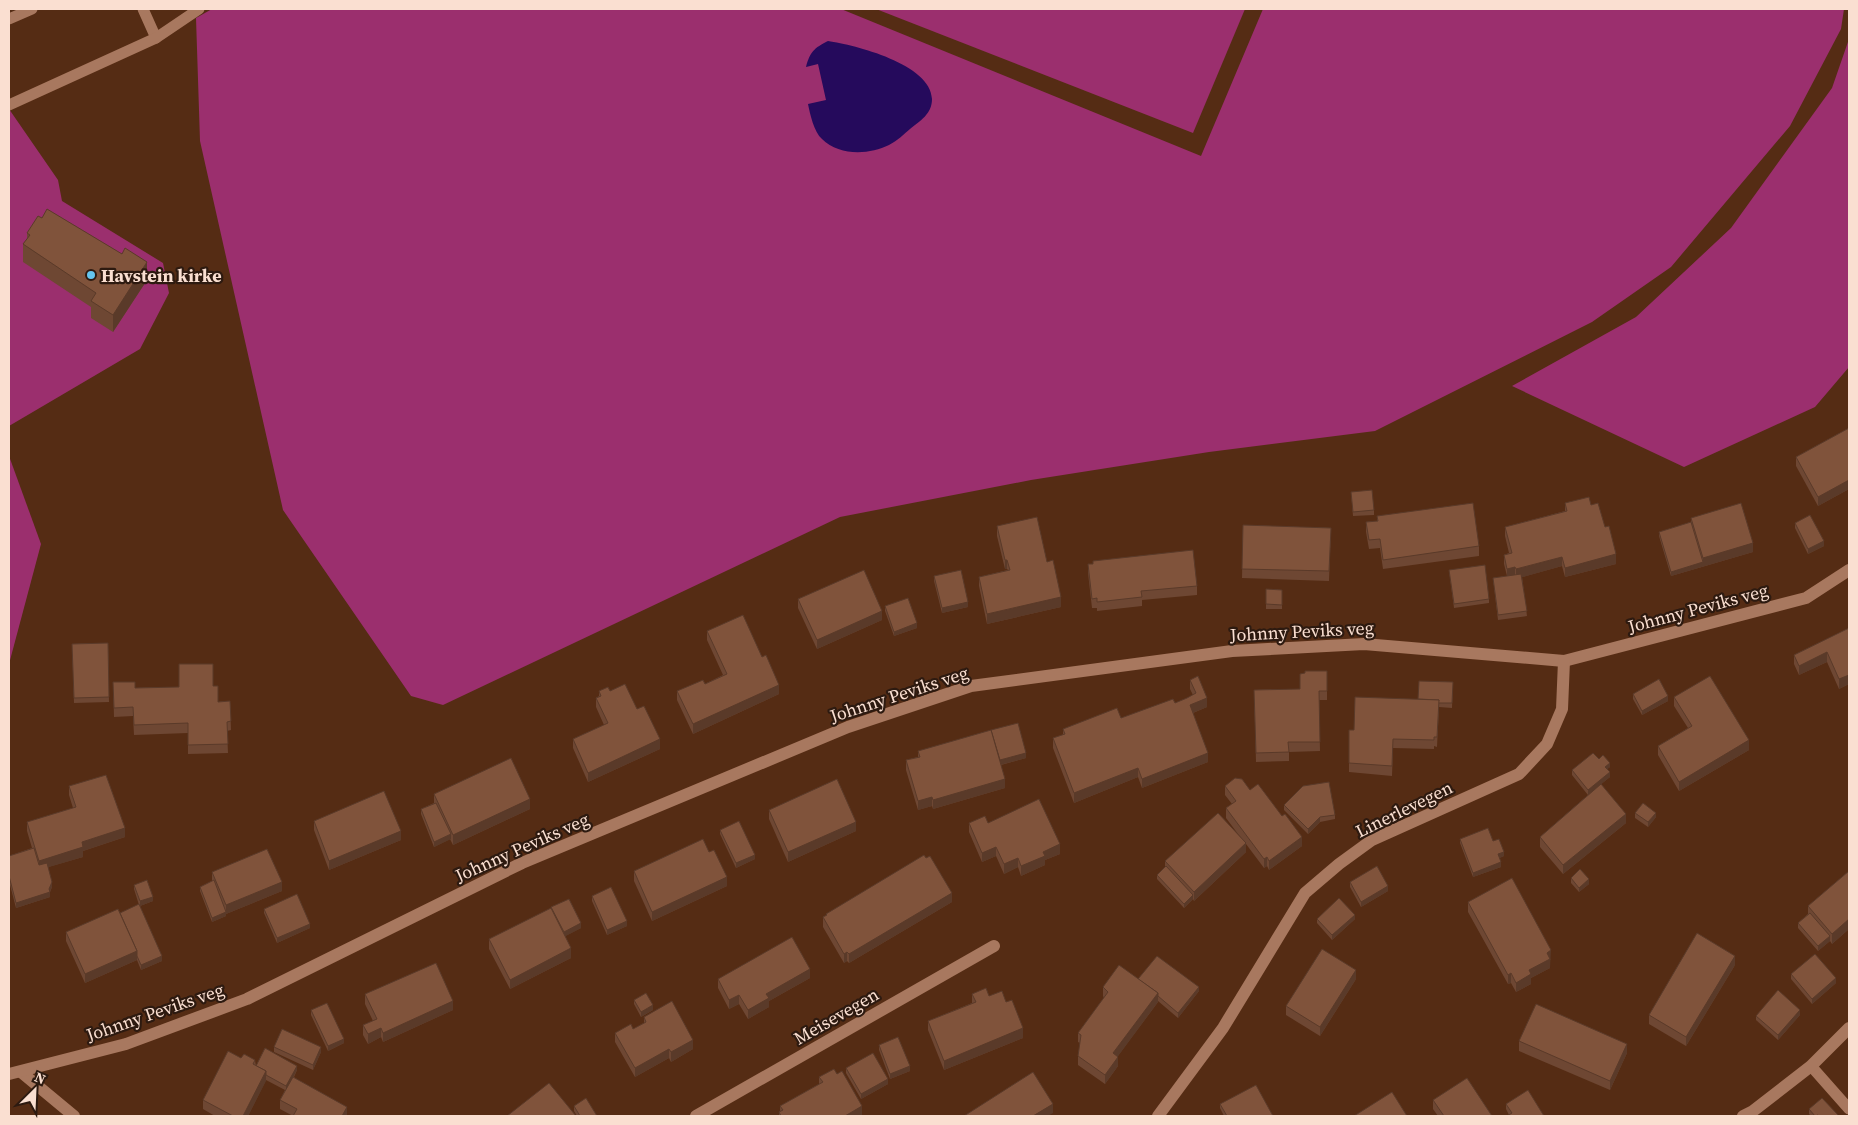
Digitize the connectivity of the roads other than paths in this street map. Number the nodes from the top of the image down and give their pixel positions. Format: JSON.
{"nodes":[{"id":1,"x":32,"y":9,"type":"edge"},
{"id":2,"x":143,"y":9,"type":"edge"},
{"id":3,"x":199,"y":9,"type":"edge"},
{"id":4,"x":9,"y":19,"type":"edge"},
{"id":5,"x":156,"y":38,"type":"junction"},
{"id":6,"x":9,"y":105,"type":"edge"},
{"id":7,"x":1849,"y":570,"type":"edge"},
{"id":8,"x":1564,"y":661,"type":"junction"},
{"id":9,"x":994,"y":946,"type":"dead end"},
{"id":10,"x":1849,"y":1028,"type":"edge"},
{"id":11,"x":1811,"y":1066,"type":"junction"},
{"id":12,"x":15,"y":1073,"type":"edge"},
{"id":13,"x":1849,"y":1109,"type":"edge"},
{"id":14,"x":74,"y":1116,"type":"edge"},
{"id":15,"x":696,"y":1116,"type":"edge"},
{"id":16,"x":1158,"y":1116,"type":"edge"},
{"id":17,"x":1743,"y":1116,"type":"edge"}],
"edges":[{"from":1,"to":4,"type":"lane"},
{"from":2,"to":5,"type":"lane"},
{"from":3,"to":5,"type":"lane"},
{"from":5,"to":6,"type":"lane"},
{"from":7,"to":8,"type":"street","name":"Johnny Peviks veg"},
{"from":8,"to":12,"type":"street","name":"Johnny Peviks veg"},
{"from":8,"to":16,"type":"street","name":"Linerlevegen"},
{"from":9,"to":15,"type":"street","name":"Meisevegen"},
{"from":10,"to":11,"type":"street"},
{"from":11,"to":13,"type":"lane"},
{"from":11,"to":17,"type":"street"},
{"from":12,"to":14,"type":"street"}]}
